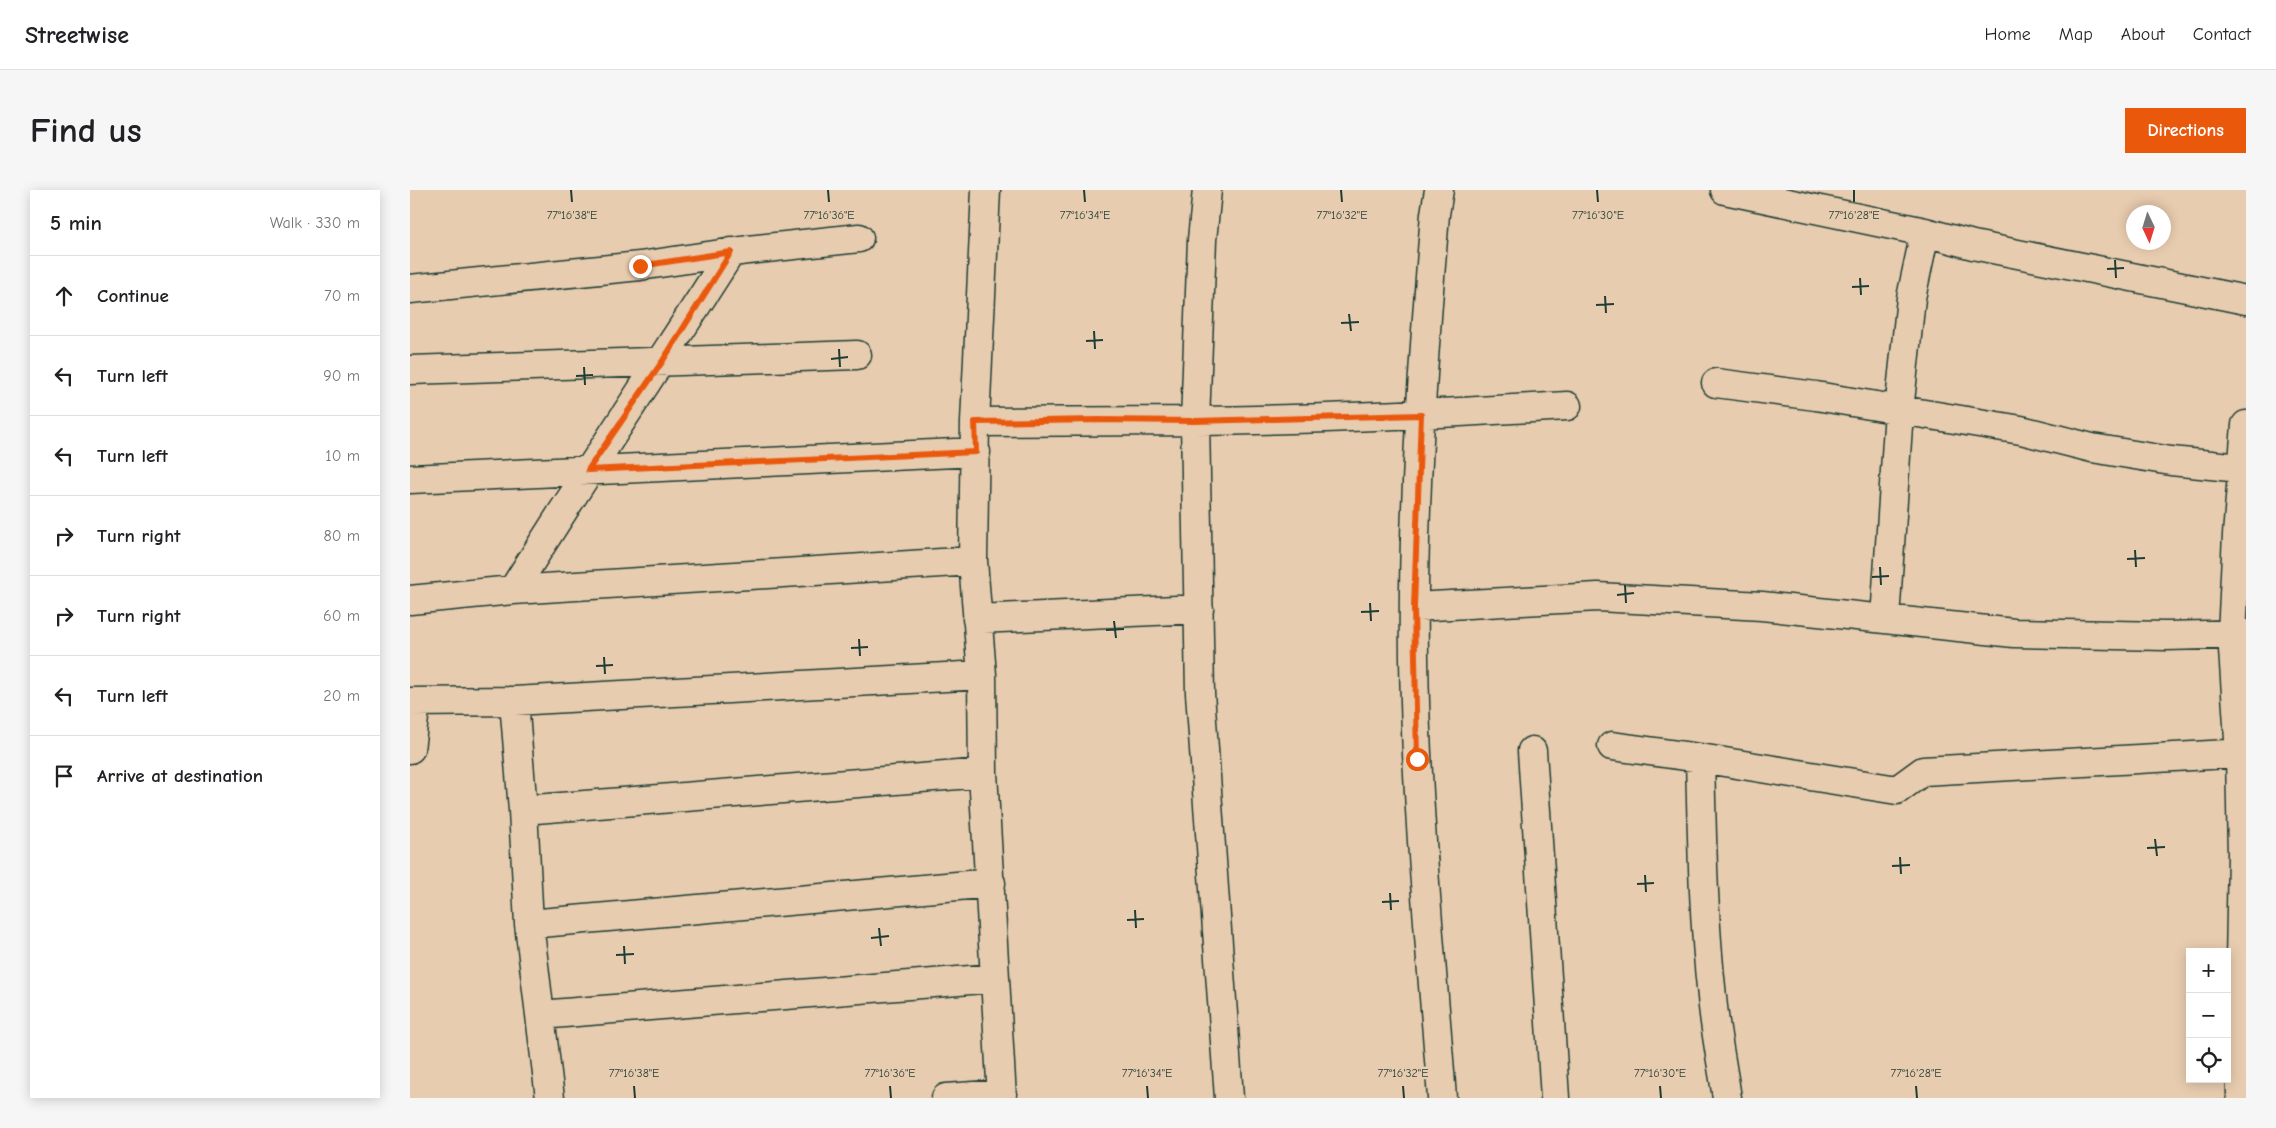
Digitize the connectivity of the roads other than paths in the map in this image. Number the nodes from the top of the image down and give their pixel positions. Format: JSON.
{"nodes":[{"id":1,"x":986,"y":190,"type":"edge"},
{"id":2,"x":1207,"y":190,"type":"edge"},
{"id":3,"x":1439,"y":190,"type":"edge"},
{"id":4,"x":1725,"y":190,"type":"edge"},
{"id":5,"x":1925,"y":232,"type":"junction"},
{"id":6,"x":859,"y":238,"type":"dead end"},
{"id":7,"x":731,"y":252,"type":"junction"},
{"id":8,"x":410,"y":289,"type":"edge"},
{"id":9,"x":2246,"y":300,"type":"edge"},
{"id":10,"x":857,"y":355,"type":"dead end"},
{"id":11,"x":662,"y":362,"type":"junction"},
{"id":12,"x":410,"y":370,"type":"edge"},
{"id":13,"x":1716,"y":383,"type":"dead end"},
{"id":14,"x":1568,"y":406,"type":"dead end"},
{"id":15,"x":1899,"y":411,"type":"junction"},
{"id":16,"x":1421,"y":415,"type":"junction"},
{"id":17,"x":1195,"y":421,"type":"junction"},
{"id":18,"x":975,"y":422,"type":"junction"},
{"id":19,"x":2246,"y":425,"type":"edge"},
{"id":20,"x":976,"y":452,"type":"junction"},
{"id":21,"x":2241,"y":468,"type":"junction"},
{"id":22,"x":588,"y":470,"type":"junction"},
{"id":23,"x":410,"y":479,"type":"edge"},
{"id":24,"x":2241,"y":534,"type":"edge"},
{"id":25,"x":973,"y":561,"type":"junction"},
{"id":26,"x":513,"y":590,"type":"junction"},
{"id":27,"x":410,"y":600,"type":"edge"},
{"id":28,"x":1414,"y":607,"type":"junction"},
{"id":29,"x":1198,"y":609,"type":"junction"},
{"id":30,"x":977,"y":619,"type":"junction"},
{"id":31,"x":1885,"y":619,"type":"junction"},
{"id":32,"x":2239,"y":634,"type":"edge"},
{"id":33,"x":982,"y":675,"type":"junction"},
{"id":34,"x":514,"y":701,"type":"junction"},
{"id":35,"x":413,"y":702,"type":"edge"},
{"id":36,"x":1612,"y":746,"type":"dead end"},
{"id":37,"x":410,"y":749,"type":"edge"},
{"id":38,"x":1532,"y":752,"type":"dead end"},
{"id":39,"x":2243,"y":754,"type":"edge"},
{"id":40,"x":1700,"y":758,"type":"junction"},
{"id":41,"x":983,"y":773,"type":"junction"},
{"id":42,"x":523,"y":810,"type":"junction"},
{"id":43,"x":990,"y":882,"type":"junction"},
{"id":44,"x":2244,"y":901,"type":"edge"},
{"id":45,"x":529,"y":924,"type":"junction"},
{"id":46,"x":995,"y":978,"type":"junction"},
{"id":47,"x":540,"y":1015,"type":"junction"},
{"id":48,"x":2243,"y":1016,"type":"edge"},
{"id":49,"x":1002,"y":1096,"type":"edge"},
{"id":50,"x":550,"y":1098,"type":"edge"},
{"id":51,"x":946,"y":1098,"type":"edge"},
{"id":52,"x":1229,"y":1098,"type":"edge"},
{"id":53,"x":1442,"y":1098,"type":"edge"},
{"id":54,"x":1555,"y":1098,"type":"edge"},
{"id":55,"x":1728,"y":1098,"type":"edge"},
{"id":56,"x":2241,"y":1098,"type":"edge"}],
"edges":[{"from":1,"to":18,"type":"street"},
{"from":2,"to":17,"type":"street"},
{"from":3,"to":16,"type":"street"},
{"from":4,"to":5,"type":"street"},
{"from":5,"to":9,"type":"street"},
{"from":5,"to":15,"type":"street"},
{"from":6,"to":7,"type":"street"},
{"from":7,"to":8,"type":"street"},
{"from":7,"to":11,"type":"street"},
{"from":10,"to":11,"type":"street"},
{"from":11,"to":12,"type":"street"},
{"from":11,"to":22,"type":"street"},
{"from":13,"to":15,"type":"street"},
{"from":14,"to":16,"type":"street"},
{"from":15,"to":21,"type":"street"},
{"from":15,"to":31,"type":"street"},
{"from":16,"to":17,"type":"street"},
{"from":16,"to":28,"type":"street"},
{"from":17,"to":18,"type":"street"},
{"from":17,"to":29,"type":"street"},
{"from":18,"to":20,"type":"street"},
{"from":19,"to":21,"type":"street"},
{"from":20,"to":22,"type":"street"},
{"from":20,"to":25,"type":"street"},
{"from":21,"to":24,"type":"street"},
{"from":22,"to":23,"type":"street"},
{"from":22,"to":26,"type":"street"},
{"from":24,"to":32,"type":"street"},
{"from":25,"to":26,"type":"street"},
{"from":25,"to":30,"type":"street"},
{"from":26,"to":27,"type":"street"},
{"from":28,"to":31,"type":"street"},
{"from":28,"to":53,"type":"street"},
{"from":29,"to":30,"type":"street"},
{"from":29,"to":52,"type":"street"},
{"from":30,"to":33,"type":"street"},
{"from":31,"to":32,"type":"street"},
{"from":32,"to":39,"type":"street"},
{"from":33,"to":34,"type":"street"},
{"from":33,"to":41,"type":"street"},
{"from":34,"to":35,"type":"street"},
{"from":34,"to":42,"type":"street"},
{"from":35,"to":37,"type":"street"},
{"from":36,"to":40,"type":"street"},
{"from":38,"to":54,"type":"street"},
{"from":39,"to":40,"type":"street"},
{"from":39,"to":44,"type":"street"},
{"from":40,"to":55,"type":"street"},
{"from":41,"to":42,"type":"street"},
{"from":41,"to":43,"type":"street"},
{"from":42,"to":45,"type":"street"},
{"from":43,"to":45,"type":"street"},
{"from":43,"to":46,"type":"street"},
{"from":44,"to":48,"type":"street"},
{"from":45,"to":47,"type":"street"},
{"from":46,"to":47,"type":"street"},
{"from":46,"to":49,"type":"street"},
{"from":47,"to":50,"type":"street"},
{"from":48,"to":56,"type":"street"},
{"from":49,"to":51,"type":"street"}]}
